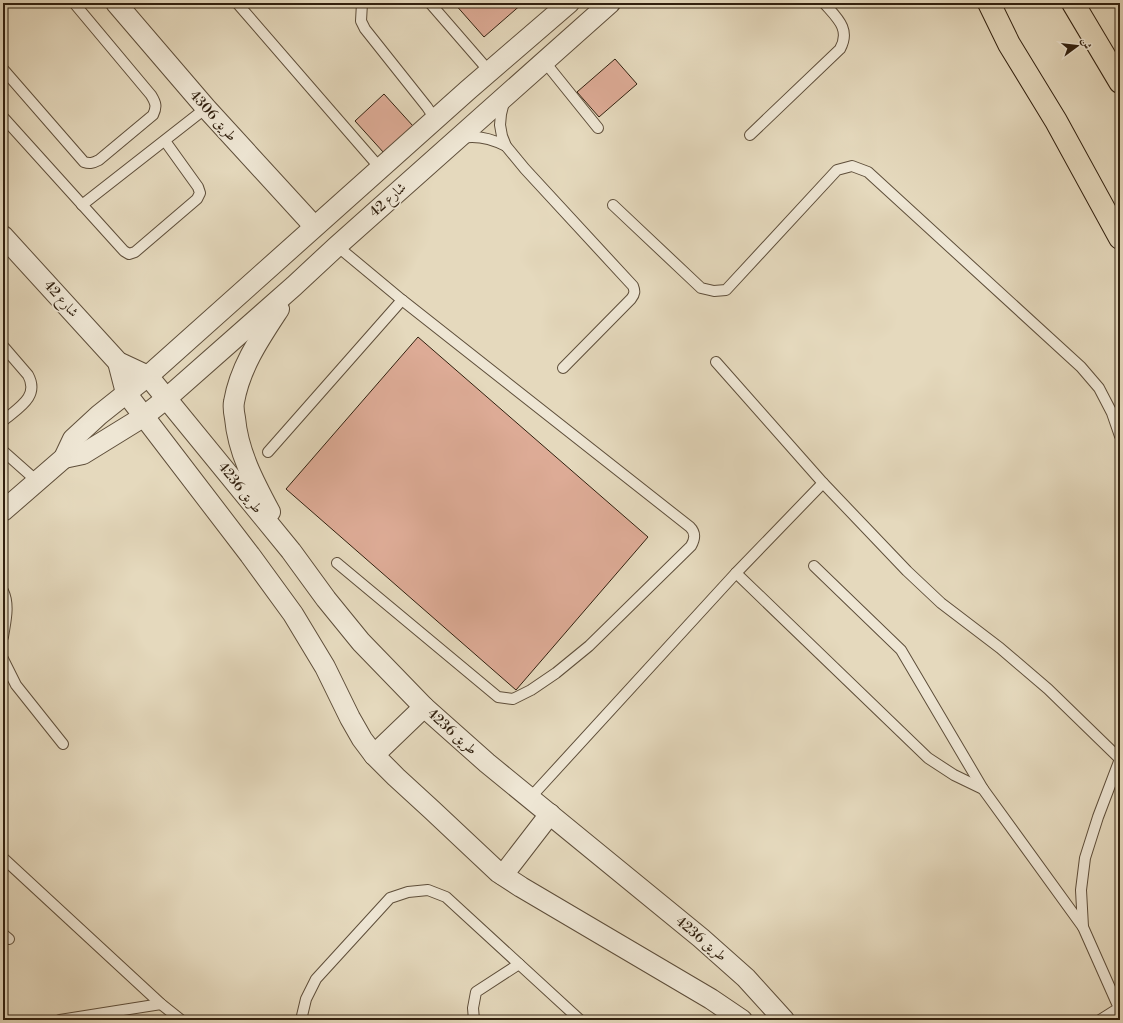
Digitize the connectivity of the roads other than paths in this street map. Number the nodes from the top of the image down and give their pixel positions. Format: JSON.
{"nodes":[{"id":1,"x":74,"y":3,"type":"edge"},
{"id":2,"x":116,"y":3,"type":"edge"},
{"id":3,"x":237,"y":3,"type":"edge"},
{"id":4,"x":362,"y":3,"type":"edge"},
{"id":5,"x":430,"y":3,"type":"edge"},
{"id":6,"x":569,"y":3,"type":"edge"},
{"id":7,"x":610,"y":3,"type":"edge"},
{"id":8,"x":824,"y":3,"type":"edge"},
{"id":9,"x":979,"y":3,"type":"edge"},
{"id":10,"x":989,"y":3,"type":"edge"},
{"id":11,"x":1073,"y":3,"type":"edge"},
{"id":12,"x":1009,"y":44,"type":"junction"},
{"id":13,"x":544,"y":61,"type":"junction"},
{"id":14,"x":3,"y":69,"type":"edge"},
{"id":15,"x":488,"y":71,"type":"junction"},
{"id":16,"x":1120,"y":82,"type":"edge"},
{"id":17,"x":508,"y":94,"type":"junction"},
{"id":18,"x":206,"y":108,"type":"junction"},
{"id":19,"x":3,"y":117,"type":"edge"},
{"id":20,"x":435,"y":119,"type":"junction"},
{"id":21,"x":598,"y":128,"type":"dead end"},
{"id":22,"x":750,"y":135,"type":"dead end"},
{"id":23,"x":457,"y":139,"type":"junction"},
{"id":24,"x":165,"y":141,"type":"junction"},
{"id":25,"x":506,"y":146,"type":"junction"},
{"id":26,"x":380,"y":168,"type":"junction"},
{"id":27,"x":82,"y":205,"type":"junction"},
{"id":28,"x":613,"y":205,"type":"dead end"},
{"id":29,"x":314,"y":226,"type":"junction"},
{"id":30,"x":3,"y":236,"type":"edge"},
{"id":31,"x":1120,"y":238,"type":"edge"},
{"id":32,"x":337,"y":246,"type":"junction"},
{"id":33,"x":294,"y":286,"type":"junction"},
{"id":34,"x":402,"y":300,"type":"junction"},
{"id":35,"x":3,"y":346,"type":"edge"},
{"id":36,"x":118,"y":362,"type":"junction"},
{"id":37,"x":716,"y":362,"type":"dead end"},
{"id":38,"x":563,"y":368,"type":"dead end"},
{"id":39,"x":148,"y":376,"type":"junction"},
{"id":40,"x":126,"y":394,"type":"junction"},
{"id":41,"x":167,"y":398,"type":"junction"},
{"id":42,"x":144,"y":417,"type":"junction"},
{"id":43,"x":3,"y":421,"type":"edge"},
{"id":44,"x":1120,"y":436,"type":"edge"},
{"id":45,"x":3,"y":451,"type":"edge"},
{"id":46,"x":268,"y":452,"type":"dead end"},
{"id":47,"x":64,"y":458,"type":"junction"},
{"id":48,"x":38,"y":482,"type":"junction"},
{"id":49,"x":823,"y":483,"type":"junction"},
{"id":50,"x":3,"y":511,"type":"edge"},
{"id":51,"x":291,"y":551,"type":"junction"},
{"id":52,"x":337,"y":562,"type":"dead end"},
{"id":53,"x":814,"y":566,"type":"dead end"},
{"id":54,"x":736,"y":573,"type":"junction"},
{"id":55,"x":3,"y":591,"type":"edge"},
{"id":56,"x":3,"y":637,"type":"edge"},
{"id":57,"x":3,"y":659,"type":"edge"},
{"id":58,"x":424,"y":707,"type":"junction"},
{"id":59,"x":64,"y":744,"type":"dead end"},
{"id":60,"x":374,"y":755,"type":"junction"},
{"id":61,"x":983,"y":789,"type":"junction"},
{"id":62,"x":530,"y":798,"type":"junction"},
{"id":63,"x":550,"y":814,"type":"junction"},
{"id":64,"x":3,"y":858,"type":"edge"},
{"id":65,"x":503,"y":875,"type":"junction"},
{"id":66,"x":1083,"y":927,"type":"junction"},
{"id":67,"x":519,"y":964,"type":"junction"},
{"id":68,"x":161,"y":1004,"type":"junction"},
{"id":69,"x":1120,"y":1008,"type":"edge"},
{"id":70,"x":60,"y":1020,"type":"edge"},
{"id":71,"x":182,"y":1020,"type":"edge"},
{"id":72,"x":301,"y":1020,"type":"edge"},
{"id":73,"x":474,"y":1020,"type":"edge"},
{"id":74,"x":580,"y":1020,"type":"edge"},
{"id":75,"x":742,"y":1020,"type":"edge"},
{"id":76,"x":784,"y":1020,"type":"edge"},
{"id":77,"x":1100,"y":1020,"type":"edge"}],
"edges":[{"from":1,"to":14,"type":"lane"},
{"from":2,"to":18,"type":"street","name":"طريق 4306"},
{"from":3,"to":26,"type":"lane"},
{"from":4,"to":20,"type":"lane"},
{"from":5,"to":15,"type":"lane"},
{"from":6,"to":15,"type":"street","name":"شارع 42"},
{"from":7,"to":13,"type":"street","name":"شارع 42"},
{"from":8,"to":22,"type":"lane"},
{"from":9,"to":12,"type":"highway"},
{"from":10,"to":12,"type":"highway"},
{"from":11,"to":16,"type":"highway"},
{"from":12,"to":31,"type":"highway"},
{"from":13,"to":17,"type":"street","name":"شارع 42"},
{"from":13,"to":21,"type":"lane"},
{"from":15,"to":17,"type":"street"},
{"from":15,"to":20,"type":"street","name":"شارع 42"},
{"from":17,"to":23,"type":"street","name":"شارع 42"},
{"from":17,"to":25,"type":"lane"},
{"from":18,"to":24,"type":"lane"},
{"from":18,"to":29,"type":"street","name":"طريق 4306"},
{"from":19,"to":27,"type":"lane"},
{"from":20,"to":26,"type":"street","name":"شارع 42"},
{"from":23,"to":25,"type":"lane"},
{"from":23,"to":32,"type":"street","name":"شارع 42"},
{"from":24,"to":27,"type":"lane"},
{"from":24,"to":27,"type":"lane"},
{"from":25,"to":38,"type":"lane"},
{"from":26,"to":29,"type":"street","name":"شارع 42"},
{"from":28,"to":44,"type":"lane"},
{"from":29,"to":39,"type":"street","name":"شارع 42"},
{"from":30,"to":36,"type":"street","name":"شارع 42"},
{"from":32,"to":33,"type":"street","name":"شارع 42"},
{"from":32,"to":34,"type":"lane"},
{"from":33,"to":41,"type":"street","name":"شارع 42"},
{"from":33,"to":51,"type":"street"},
{"from":34,"to":46,"type":"lane"},
{"from":34,"to":52,"type":"lane"},
{"from":35,"to":43,"type":"lane"},
{"from":36,"to":39,"type":"street","name":"شارع 42"},
{"from":36,"to":40,"type":"street","name":"شارع 42"},
{"from":37,"to":49,"type":"lane"},
{"from":39,"to":40,"type":"street","name":"شارع 42"},
{"from":39,"to":41,"type":"street","name":"شارع 42"},
{"from":40,"to":42,"type":"street","name":"شارع 42"},
{"from":40,"to":47,"type":"street","name":"شارع 42"},
{"from":41,"to":42,"type":"street","name":"شارع 42"},
{"from":41,"to":51,"type":"street","name":"طريق 4236"},
{"from":42,"to":47,"type":"street","name":"شارع 42"},
{"from":42,"to":60,"type":"street"},
{"from":45,"to":48,"type":"lane"},
{"from":47,"to":48,"type":"street","name":"شارع 42"},
{"from":48,"to":50,"type":"street","name":"شارع 42"},
{"from":49,"to":54,"type":"lane"},
{"from":49,"to":66,"type":"lane"},
{"from":51,"to":58,"type":"street","name":"طريق 4236"},
{"from":53,"to":61,"type":"lane"},
{"from":54,"to":61,"type":"lane"},
{"from":54,"to":62,"type":"lane"},
{"from":55,"to":56,"type":"lane"},
{"from":57,"to":59,"type":"lane"},
{"from":58,"to":60,"type":"street"},
{"from":58,"to":62,"type":"street","name":"طريق 4236"},
{"from":60,"to":65,"type":"street"},
{"from":61,"to":66,"type":"lane"},
{"from":62,"to":63,"type":"street","name":"طريق 4236"},
{"from":63,"to":65,"type":"street"},
{"from":63,"to":76,"type":"street","name":"طريق 4236"},
{"from":64,"to":68,"type":"lane"},
{"from":65,"to":75,"type":"street"},
{"from":66,"to":69,"type":"lane"},
{"from":67,"to":72,"type":"lane"},
{"from":67,"to":73,"type":"lane"},
{"from":67,"to":74,"type":"lane"},
{"from":68,"to":70,"type":"lane"},
{"from":68,"to":71,"type":"lane"},
{"from":69,"to":77,"type":"lane"}]}
